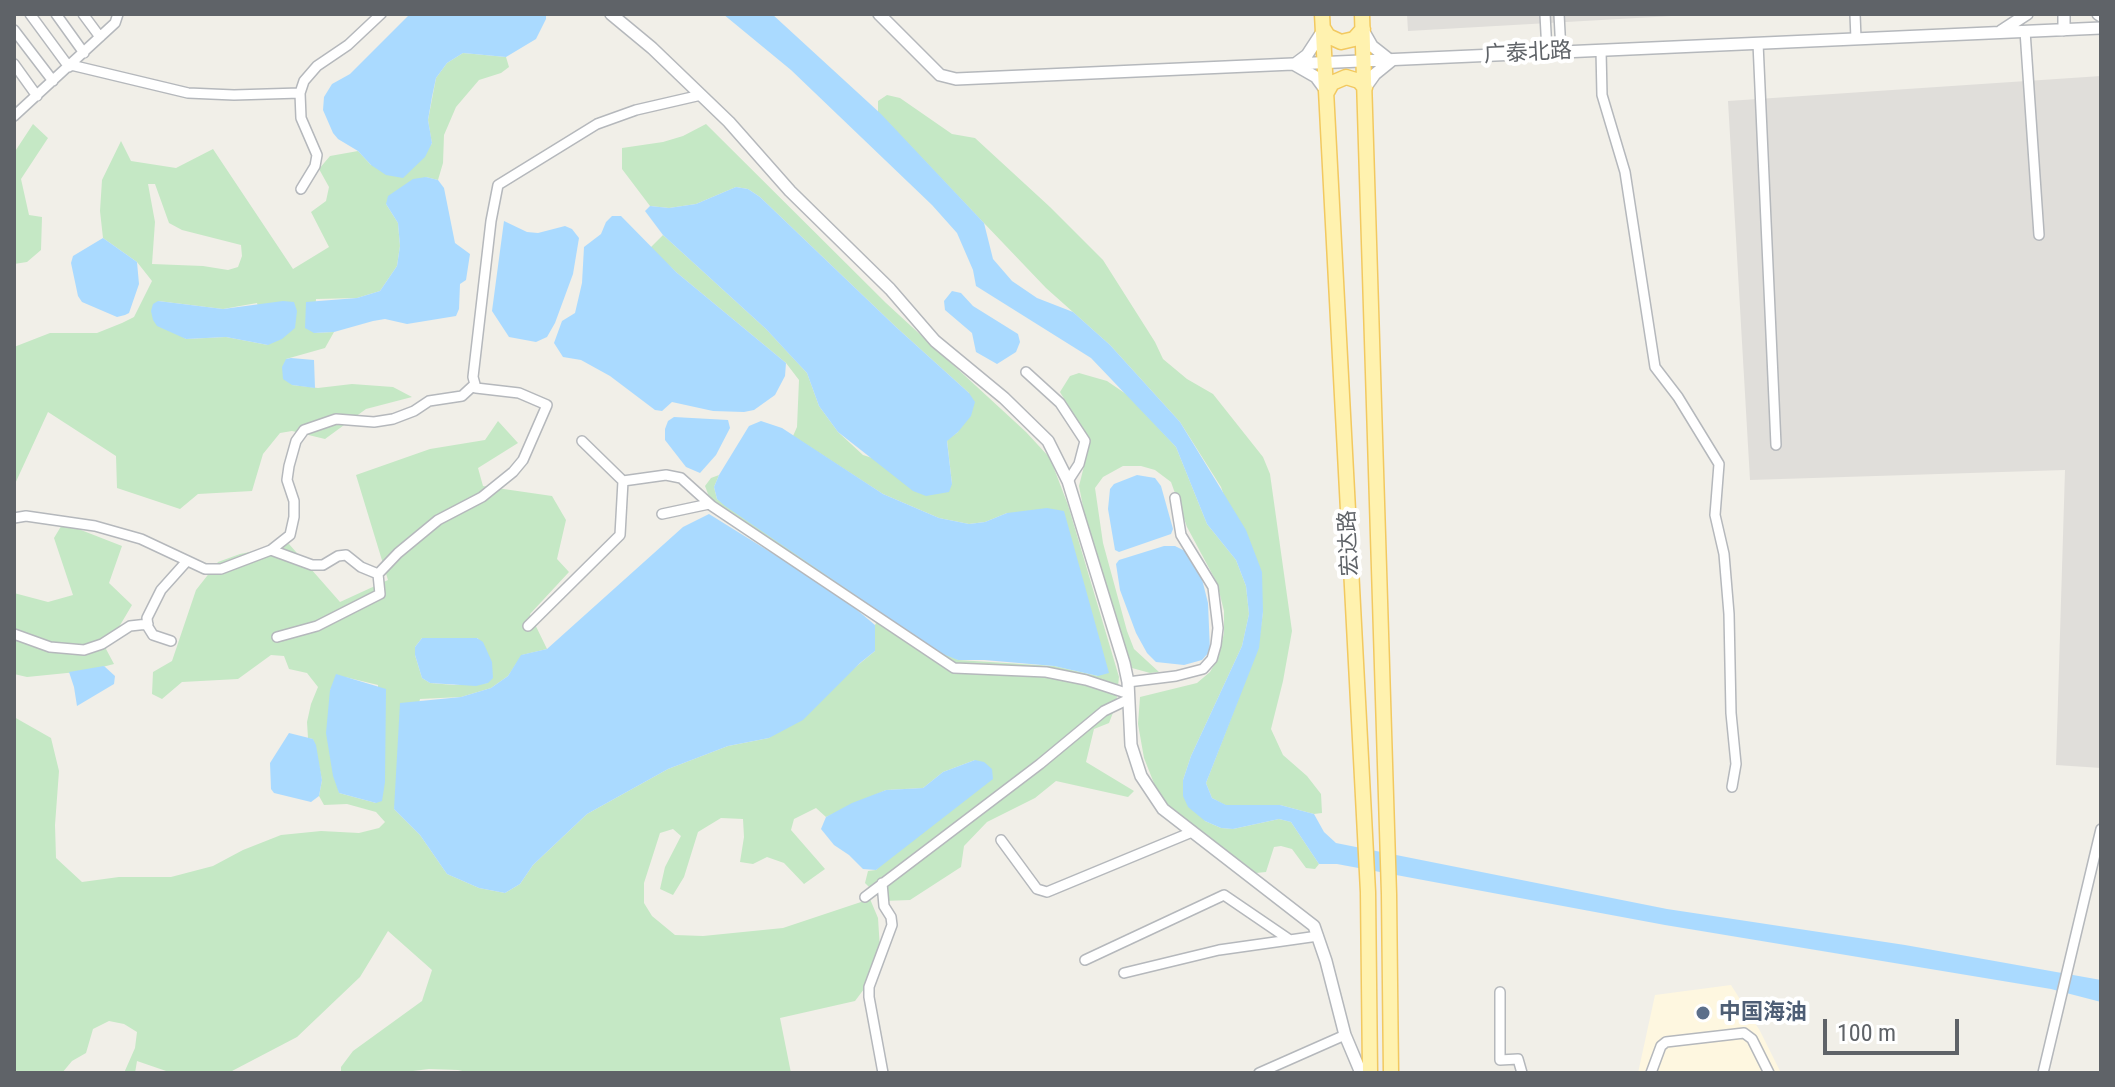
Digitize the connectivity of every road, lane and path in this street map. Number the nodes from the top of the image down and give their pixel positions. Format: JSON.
{"nodes":[{"id":1,"x":30,"y":14,"type":"edge"},
{"id":2,"x":56,"y":14,"type":"edge"},
{"id":3,"x":83,"y":14,"type":"edge"},
{"id":4,"x":118,"y":14,"type":"edge"},
{"id":5,"x":381,"y":14,"type":"edge"},
{"id":6,"x":611,"y":14,"type":"edge"},
{"id":7,"x":879,"y":14,"type":"edge"},
{"id":8,"x":1545,"y":14,"type":"edge"},
{"id":9,"x":1559,"y":14,"type":"edge"},
{"id":10,"x":1855,"y":14,"type":"edge"},
{"id":11,"x":2027,"y":14,"type":"edge"},
{"id":12,"x":2064,"y":14,"type":"edge"},
{"id":13,"x":1323,"y":21,"type":"edge"},
{"id":14,"x":1362,"y":22,"type":"edge"},
{"id":15,"x":2101,"y":28,"type":"edge"},
{"id":16,"x":14,"y":30,"type":"edge"},
{"id":17,"x":2064,"y":30,"type":"junction"},
{"id":18,"x":2025,"y":31,"type":"junction"},
{"id":19,"x":1999,"y":33,"type":"junction"},
{"id":20,"x":100,"y":37,"type":"junction"},
{"id":21,"x":1856,"y":39,"type":"junction"},
{"id":22,"x":1758,"y":43,"type":"junction"},
{"id":23,"x":1601,"y":50,"type":"junction"},
{"id":24,"x":1547,"y":52,"type":"junction"},
{"id":25,"x":1561,"y":52,"type":"junction"},
{"id":26,"x":84,"y":53,"type":"junction"},
{"id":27,"x":1391,"y":61,"type":"junction"},
{"id":28,"x":1364,"y":62,"type":"junction"},
{"id":29,"x":1325,"y":63,"type":"junction"},
{"id":30,"x":14,"y":64,"type":"edge"},
{"id":31,"x":1295,"y":64,"type":"junction"},
{"id":32,"x":70,"y":66,"type":"junction"},
{"id":33,"x":53,"y":81,"type":"junction"},
{"id":34,"x":1365,"y":88,"type":"junction"},
{"id":35,"x":1327,"y":92,"type":"junction"},
{"id":36,"x":300,"y":93,"type":"junction"},
{"id":37,"x":701,"y":95,"type":"junction"},
{"id":38,"x":37,"y":96,"type":"junction"},
{"id":39,"x":16,"y":111,"type":"edge"},
{"id":40,"x":301,"y":189,"type":"dead end"},
{"id":41,"x":2039,"y":235,"type":"dead end"},
{"id":42,"x":1026,"y":372,"type":"dead end"},
{"id":43,"x":475,"y":384,"type":"junction"},
{"id":44,"x":582,"y":441,"type":"dead end"},
{"id":45,"x":1776,"y":445,"type":"dead end"},
{"id":46,"x":623,"y":481,"type":"junction"},
{"id":47,"x":1068,"y":481,"type":"junction"},
{"id":48,"x":1175,"y":498,"type":"dead end"},
{"id":49,"x":709,"y":504,"type":"junction"},
{"id":50,"x":662,"y":514,"type":"dead end"},
{"id":51,"x":14,"y":518,"type":"edge"},
{"id":52,"x":271,"y":550,"type":"junction"},
{"id":53,"x":187,"y":561,"type":"junction"},
{"id":54,"x":378,"y":574,"type":"junction"},
{"id":55,"x":148,"y":624,"type":"junction"},
{"id":56,"x":528,"y":626,"type":"dead end"},
{"id":57,"x":14,"y":634,"type":"edge"},
{"id":58,"x":277,"y":637,"type":"dead end"},
{"id":59,"x":171,"y":641,"type":"dead end"},
{"id":60,"x":1129,"y":691,"type":"junction"},
{"id":61,"x":1732,"y":787,"type":"dead end"},
{"id":62,"x":2101,"y":829,"type":"edge"},
{"id":63,"x":1192,"y":832,"type":"junction"},
{"id":64,"x":1001,"y":840,"type":"dead end"},
{"id":65,"x":882,"y":883,"type":"junction"},
{"id":66,"x":865,"y":897,"type":"dead end"},
{"id":67,"x":1318,"y":936,"type":"junction"},
{"id":68,"x":1290,"y":940,"type":"junction"},
{"id":69,"x":1085,"y":960,"type":"dead end"},
{"id":70,"x":1124,"y":973,"type":"dead end"},
{"id":71,"x":1500,"y":992,"type":"dead end"},
{"id":72,"x":1345,"y":1035,"type":"junction"},
{"id":73,"x":2046,"y":1070,"type":"edge"},
{"id":74,"x":883,"y":1073,"type":"edge"},
{"id":75,"x":1259,"y":1073,"type":"edge"},
{"id":76,"x":1361,"y":1073,"type":"edge"},
{"id":77,"x":1370,"y":1073,"type":"edge"},
{"id":78,"x":1391,"y":1073,"type":"edge"},
{"id":79,"x":1522,"y":1073,"type":"edge"},
{"id":80,"x":1651,"y":1073,"type":"edge"},
{"id":81,"x":1769,"y":1073,"type":"edge"}],
"edges":[{"from":1,"to":32,"type":"street"},
{"from":2,"to":26,"type":"street"},
{"from":3,"to":20,"type":"street"},
{"from":4,"to":20,"type":"street"},
{"from":5,"to":36,"type":"street"},
{"from":6,"to":37,"type":"street"},
{"from":7,"to":31,"type":"street","name":"广泰北路"},
{"from":8,"to":24,"type":"street"},
{"from":9,"to":25,"type":"street"},
{"from":10,"to":21,"type":"street"},
{"from":11,"to":19,"type":"street"},
{"from":12,"to":17,"type":"street"},
{"from":13,"to":14,"type":"main road"},
{"from":13,"to":29,"type":"main road","name":"宏达路"},
{"from":13,"to":31,"type":"street"},
{"from":14,"to":27,"type":"street"},
{"from":14,"to":28,"type":"main road","name":"宏达路"},
{"from":15,"to":17,"type":"street","name":"广泰北路"},
{"from":16,"to":33,"type":"street"},
{"from":17,"to":18,"type":"street","name":"广泰北路"},
{"from":18,"to":19,"type":"street","name":"广泰北路"},
{"from":18,"to":41,"type":"street"},
{"from":19,"to":21,"type":"street","name":"广泰北路"},
{"from":20,"to":26,"type":"street"},
{"from":21,"to":22,"type":"street","name":"广泰北路"},
{"from":22,"to":23,"type":"street","name":"广泰北路"},
{"from":22,"to":45,"type":"street"},
{"from":23,"to":25,"type":"street","name":"广泰北路"},
{"from":23,"to":61,"type":"street"},
{"from":24,"to":25,"type":"street","name":"广泰北路"},
{"from":24,"to":27,"type":"street","name":"广泰北路"},
{"from":26,"to":32,"type":"street"},
{"from":27,"to":28,"type":"street","name":"广泰北路"},
{"from":27,"to":34,"type":"street"},
{"from":28,"to":29,"type":"street","name":"广泰北路"},
{"from":28,"to":34,"type":"main road","name":"宏达路"},
{"from":29,"to":31,"type":"street","name":"广泰北路"},
{"from":29,"to":35,"type":"main road","name":"宏达路"},
{"from":30,"to":38,"type":"street"},
{"from":31,"to":35,"type":"street"},
{"from":32,"to":33,"type":"street"},
{"from":32,"to":36,"type":"street"},
{"from":33,"to":38,"type":"street"},
{"from":34,"to":35,"type":"main road"},
{"from":34,"to":78,"type":"main road","name":"宏达路"},
{"from":35,"to":77,"type":"main road","name":"宏达路"},
{"from":36,"to":40,"type":"street"},
{"from":37,"to":43,"type":"street"},
{"from":37,"to":47,"type":"street"},
{"from":38,"to":39,"type":"street"},
{"from":42,"to":47,"type":"street"},
{"from":43,"to":52,"type":"street"},
{"from":43,"to":54,"type":"street"},
{"from":44,"to":46,"type":"street"},
{"from":46,"to":49,"type":"street"},
{"from":46,"to":56,"type":"street"},
{"from":47,"to":60,"type":"street"},
{"from":48,"to":60,"type":"street"},
{"from":49,"to":50,"type":"street"},
{"from":49,"to":60,"type":"street"},
{"from":51,"to":53,"type":"street"},
{"from":52,"to":53,"type":"street"},
{"from":52,"to":54,"type":"street"},
{"from":53,"to":55,"type":"street"},
{"from":54,"to":58,"type":"street"},
{"from":55,"to":57,"type":"street"},
{"from":55,"to":59,"type":"street"},
{"from":60,"to":63,"type":"street"},
{"from":60,"to":65,"type":"street"},
{"from":62,"to":73,"type":"street"},
{"from":63,"to":64,"type":"street"},
{"from":63,"to":67,"type":"street"},
{"from":65,"to":66,"type":"street"},
{"from":65,"to":74,"type":"street"},
{"from":67,"to":68,"type":"street"},
{"from":67,"to":72,"type":"street"},
{"from":68,"to":69,"type":"street"},
{"from":68,"to":70,"type":"street"},
{"from":71,"to":79,"type":"street"},
{"from":72,"to":75,"type":"street"},
{"from":72,"to":76,"type":"street"},
{"from":80,"to":81,"type":"street"}]}
